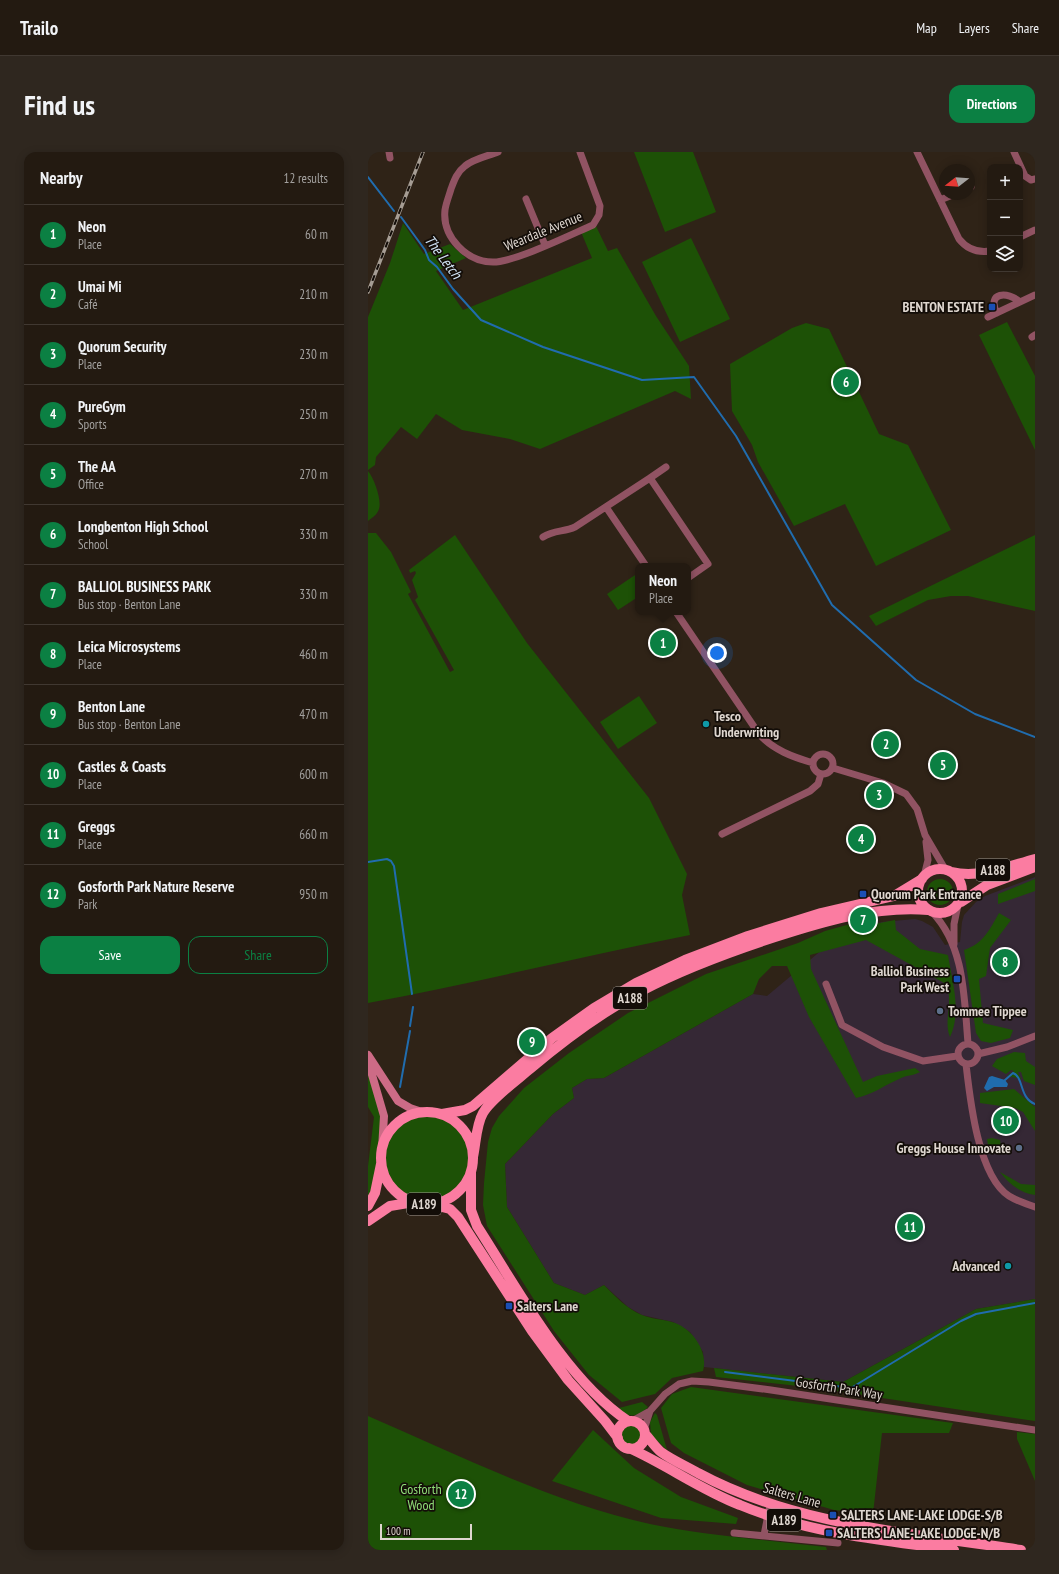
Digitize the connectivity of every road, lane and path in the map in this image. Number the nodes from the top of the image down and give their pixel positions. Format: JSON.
{"nodes":[{"id":1,"x":498,"y":152,"type":"edge"},
{"id":2,"x":580,"y":152,"type":"edge"},
{"id":3,"x":918,"y":152,"type":"edge"},
{"id":4,"x":1014,"y":152,"type":"edge"},
{"id":5,"x":1035,"y":179,"type":"edge"},
{"id":6,"x":939,"y":198,"type":"edge"},
{"id":7,"x":526,"y":199,"type":"dead end"},
{"id":8,"x":940,"y":200,"type":"edge"},
{"id":9,"x":1035,"y":230,"type":"edge"},
{"id":10,"x":1022,"y":236,"type":"edge"},
{"id":11,"x":546,"y":245,"type":"junction"},
{"id":12,"x":987,"y":250,"type":"edge"},
{"id":13,"x":1035,"y":295,"type":"edge"},
{"id":14,"x":1020,"y":302,"type":"junction"},
{"id":15,"x":997,"y":313,"type":"junction"},
{"id":16,"x":988,"y":317,"type":"dead end"},
{"id":17,"x":666,"y":467,"type":"dead end"},
{"id":18,"x":650,"y":478,"type":"junction"},
{"id":19,"x":606,"y":506,"type":"junction"},
{"id":20,"x":543,"y":537,"type":"dead end"},
{"id":21,"x":644,"y":563,"type":"edge"},
{"id":22,"x":691,"y":576,"type":"edge"},
{"id":23,"x":678,"y":615,"type":"edge"},
{"id":24,"x":813,"y":763,"type":"junction"},
{"id":25,"x":833,"y":768,"type":"junction"},
{"id":26,"x":822,"y":774,"type":"junction"},
{"id":27,"x":722,"y":834,"type":"dead end"},
{"id":28,"x":925,"y":835,"type":"junction"},
{"id":29,"x":1035,"y":859,"type":"edge"},
{"id":30,"x":1035,"y":867,"type":"edge"},
{"id":31,"x":947,"y":870,"type":"junction"},
{"id":32,"x":923,"y":877,"type":"junction"},
{"id":33,"x":959,"y":903,"type":"junction"},
{"id":34,"x":930,"y":911,"type":"junction"},
{"id":35,"x":955,"y":948,"type":"junction"},
{"id":36,"x":826,"y":984,"type":"dead end"},
{"id":37,"x":1035,"y":1036,"type":"edge"},
{"id":38,"x":968,"y":1043,"type":"junction"},
{"id":39,"x":978,"y":1054,"type":"junction"},
{"id":40,"x":368,"y":1055,"type":"edge"},
{"id":41,"x":957,"y":1056,"type":"junction"},
{"id":42,"x":368,"y":1061,"type":"edge"},
{"id":43,"x":966,"y":1064,"type":"junction"},
{"id":44,"x":422,"y":1112,"type":"junction"},
{"id":45,"x":442,"y":1114,"type":"junction"},
{"id":46,"x":382,"y":1149,"type":"junction"},
{"id":47,"x":473,"y":1157,"type":"junction"},
{"id":48,"x":382,"y":1160,"type":"junction"},
{"id":49,"x":471,"y":1172,"type":"junction"},
{"id":50,"x":414,"y":1202,"type":"junction"},
{"id":51,"x":430,"y":1204,"type":"junction"},
{"id":52,"x":368,"y":1206,"type":"edge"},
{"id":53,"x":1035,"y":1207,"type":"edge"},
{"id":54,"x":368,"y":1221,"type":"edge"},
{"id":55,"x":650,"y":1411,"type":"junction"},
{"id":56,"x":630,"y":1421,"type":"junction"},
{"id":57,"x":1035,"y":1430,"type":"edge"},
{"id":58,"x":645,"y":1432,"type":"junction"},
{"id":59,"x":618,"y":1438,"type":"junction"},
{"id":60,"x":629,"y":1448,"type":"junction"},
{"id":61,"x":770,"y":1505,"type":"junction"},
{"id":62,"x":768,"y":1516,"type":"junction"},
{"id":63,"x":734,"y":1533,"type":"dead end"},
{"id":64,"x":764,"y":1535,"type":"junction"},
{"id":65,"x":838,"y":1543,"type":"dead end"},
{"id":66,"x":954,"y":1550,"type":"edge"},
{"id":67,"x":1021,"y":1550,"type":"edge"}],
"edges":[{"from":1,"to":11,"type":"street","name":"Weardale Avenue"},
{"from":2,"to":11,"type":"street","name":"Weardale Avenue"},
{"from":3,"to":6,"type":"street"},
{"from":4,"to":5,"type":"street"},
{"from":7,"to":11,"type":"street"},
{"from":8,"to":12,"type":"street"},
{"from":9,"to":10,"type":"street"},
{"from":13,"to":14,"type":"street"},
{"from":14,"to":15,"type":"street"},
{"from":14,"to":15,"type":"street"},
{"from":15,"to":16,"type":"street"},
{"from":17,"to":18,"type":"street"},
{"from":18,"to":19,"type":"street"},
{"from":18,"to":22,"type":"street"},
{"from":19,"to":20,"type":"street"},
{"from":19,"to":21,"type":"street"},
{"from":23,"to":24,"type":"street"},
{"from":24,"to":25,"type":"street"},
{"from":24,"to":26,"type":"street"},
{"from":25,"to":26,"type":"street"},
{"from":25,"to":28,"type":"street"},
{"from":26,"to":27,"type":"street"},
{"from":28,"to":31,"type":"street"},
{"from":28,"to":32,"type":"street"},
{"from":29,"to":31,"type":"main road","number":"A188"},
{"from":30,"to":33,"type":"main road","number":"A188"},
{"from":31,"to":32,"type":"main road","number":"A188"},
{"from":31,"to":33,"type":"main road","number":"A188"},
{"from":32,"to":34,"type":"main road"},
{"from":32,"to":45,"type":"main road","number":"A188"},
{"from":33,"to":34,"type":"main road","number":"A188"},
{"from":33,"to":35,"type":"street"},
{"from":34,"to":35,"type":"street"},
{"from":34,"to":47,"type":"main road","number":"A188"},
{"from":35,"to":38,"type":"street"},
{"from":36,"to":41,"type":"street"},
{"from":37,"to":39,"type":"street"},
{"from":38,"to":39,"type":"street"},
{"from":38,"to":41,"type":"street"},
{"from":39,"to":43,"type":"street"},
{"from":40,"to":44,"type":"main road"},
{"from":41,"to":43,"type":"street"},
{"from":42,"to":46,"type":"main road"},
{"from":43,"to":53,"type":"street"},
{"from":44,"to":45,"type":"main road","number":"A189"},
{"from":44,"to":46,"type":"main road","number":"A189"},
{"from":45,"to":47,"type":"main road","number":"A189"},
{"from":46,"to":48,"type":"main road","number":"A189"},
{"from":47,"to":49,"type":"main road","number":"A189"},
{"from":48,"to":50,"type":"main road","number":"A189"},
{"from":48,"to":52,"type":"main road","number":"A189"},
{"from":49,"to":51,"type":"main road","number":"A189"},
{"from":49,"to":56,"type":"main road","number":"A189"},
{"from":50,"to":51,"type":"main road","number":"A189"},
{"from":50,"to":54,"type":"main road","number":"A189"},
{"from":51,"to":59,"type":"main road","number":"A189"},
{"from":55,"to":56,"type":"street","name":"Gosforth Park Way"},
{"from":55,"to":57,"type":"street","name":"Gosforth Park Way"},
{"from":55,"to":58,"type":"street","name":"Gosforth Park Way"},
{"from":56,"to":58,"type":"main road","number":"A189"},
{"from":56,"to":59,"type":"main road"},
{"from":58,"to":60,"type":"main road"},
{"from":58,"to":61,"type":"main road","name":"Salters Lane","number":"A189"},
{"from":59,"to":60,"type":"main road","number":"A189"},
{"from":60,"to":62,"type":"main road","name":"Salters Lane","number":"A189"},
{"from":61,"to":62,"type":"street"},
{"from":61,"to":67,"type":"main road","name":"Salters Lane","number":"A189"},
{"from":62,"to":64,"type":"street"},
{"from":62,"to":66,"type":"main road","name":"Salters Lane","number":"A189"},
{"from":63,"to":64,"type":"street"},
{"from":64,"to":65,"type":"street"}]}
